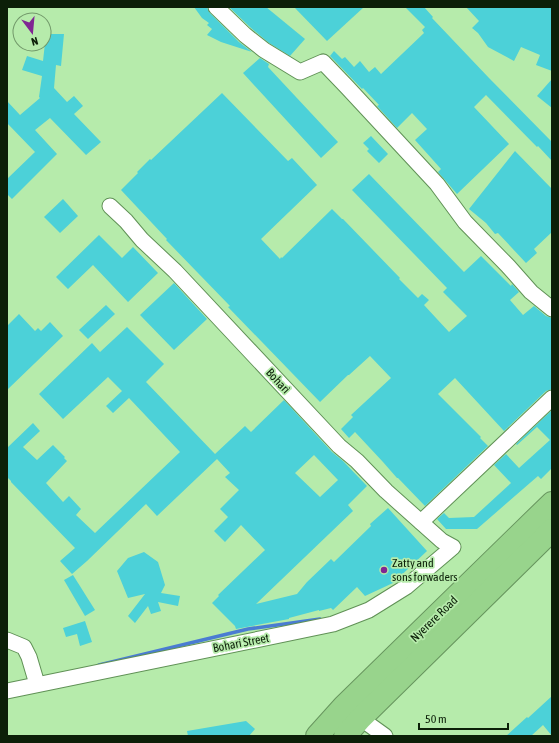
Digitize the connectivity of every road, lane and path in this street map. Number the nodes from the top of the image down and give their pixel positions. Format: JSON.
{"nodes":[{"id":1,"x":216,"y":7,"type":"edge"},
{"id":2,"x":110,"y":206,"type":"dead end"},
{"id":3,"x":552,"y":309,"type":"edge"},
{"id":4,"x":552,"y":398,"type":"edge"},
{"id":5,"x":552,"y":503,"type":"edge"},
{"id":6,"x":421,"y":522,"type":"junction"},
{"id":7,"x":552,"y":530,"type":"edge"},
{"id":8,"x":453,"y":546,"type":"joint"},
{"id":9,"x":7,"y":640,"type":"edge"},
{"id":10,"x":37,"y":684,"type":"junction"},
{"id":11,"x":7,"y":690,"type":"edge"},
{"id":12,"x":352,"y":712,"type":"junction"},
{"id":13,"x":317,"y":736,"type":"edge"},
{"id":14,"x":345,"y":736,"type":"edge"},
{"id":15,"x":385,"y":736,"type":"edge"}],
"edges":[{"from":1,"to":3,"type":"street"},
{"from":2,"to":6,"type":"street","name":"Bohari"},
{"from":4,"to":6,"type":"street"},
{"from":5,"to":12,"type":"highway","name":"Nyerere Road"},
{"from":6,"to":8,"type":"street","name":"Bohari"},
{"from":7,"to":12,"type":"highway","name":"Nyerere Road"},
{"from":8,"to":10,"type":"street","name":"Bohari Street"},
{"from":9,"to":10,"type":"street"},
{"from":10,"to":11,"type":"street","name":"Bohari Street"},
{"from":12,"to":13,"type":"highway","name":"Nyerere Road"},
{"from":12,"to":14,"type":"highway","name":"Nyerere Road"},
{"from":12,"to":15,"type":"street"}]}
